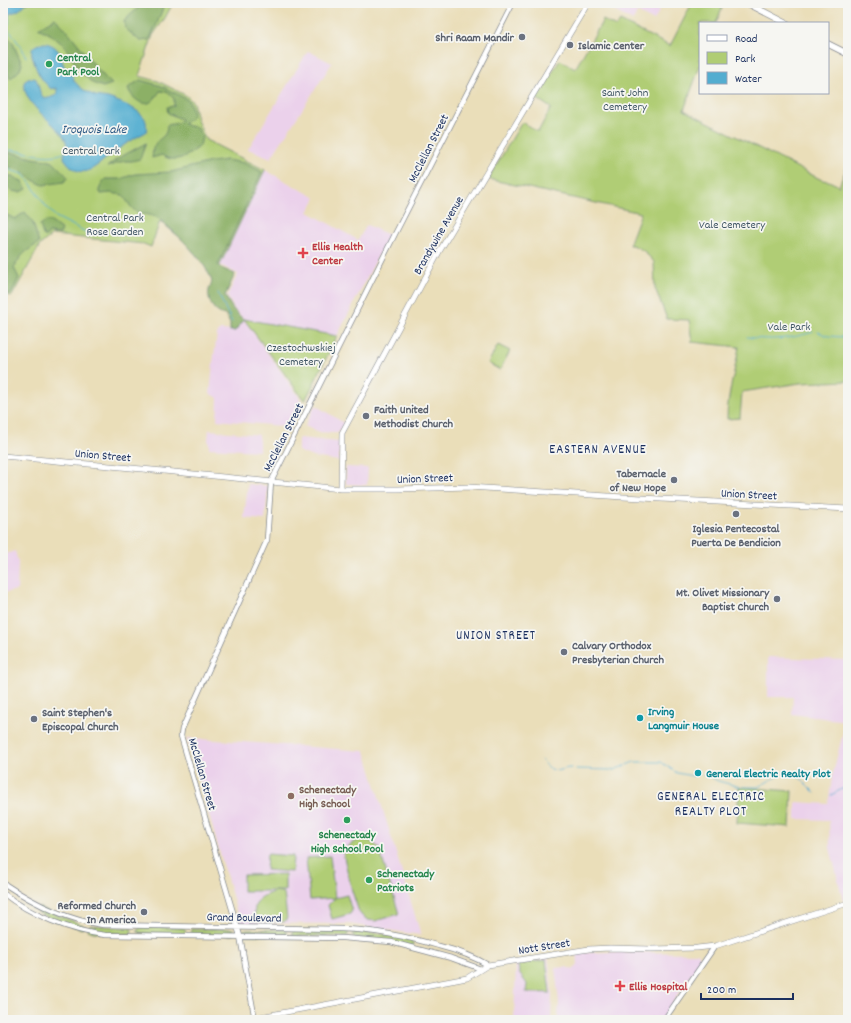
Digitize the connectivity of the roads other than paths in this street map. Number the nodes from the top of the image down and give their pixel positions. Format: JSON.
{"nodes":[{"id":1,"x":513,"y":3,"type":"edge"},
{"id":2,"x":588,"y":3,"type":"edge"},
{"id":3,"x":746,"y":3,"type":"edge"},
{"id":4,"x":784,"y":22,"type":"edge"},
{"id":5,"x":829,"y":44,"type":"edge"},
{"id":6,"x":848,"y":54,"type":"edge"},
{"id":7,"x":3,"y":456,"type":"edge"},
{"id":8,"x":271,"y":482,"type":"junction"},
{"id":9,"x":341,"y":490,"type":"junction"},
{"id":10,"x":848,"y":509,"type":"edge"},
{"id":11,"x":3,"y":883,"type":"edge"},
{"id":12,"x":3,"y":894,"type":"edge"},
{"id":13,"x":848,"y":903,"type":"edge"},
{"id":14,"x":237,"y":927,"type":"junction"},
{"id":15,"x":240,"y":936,"type":"junction"},
{"id":16,"x":715,"y":946,"type":"junction"},
{"id":17,"x":488,"y":965,"type":"junction"},
{"id":18,"x":481,"y":969,"type":"junction"},
{"id":19,"x":255,"y":1019,"type":"edge"},
{"id":20,"x":244,"y":1020,"type":"edge"},
{"id":21,"x":664,"y":1020,"type":"edge"}],
"edges":[{"from":1,"to":8,"type":"street","name":"McClellan Street"},
{"from":2,"to":9,"type":"main road","name":"Brandywine Avenue"},
{"from":3,"to":4,"type":"main road"},
{"from":5,"to":6,"type":"main road"},
{"from":7,"to":8,"type":"main road","name":"Union Street"},
{"from":8,"to":9,"type":"main road","name":"Union Street"},
{"from":8,"to":14,"type":"street","name":"McClellan Street"},
{"from":9,"to":10,"type":"main road","name":"Union Street"},
{"from":11,"to":14,"type":"street","name":"Grand Boulevard"},
{"from":12,"to":15,"type":"street","name":"Grand Boulevard"},
{"from":13,"to":16,"type":"main road","name":"Nott Street"},
{"from":14,"to":15,"type":"street","name":"McClellan Street"},
{"from":14,"to":17,"type":"street","name":"Grand Boulevard"},
{"from":15,"to":18,"type":"street","name":"Grand Boulevard"},
{"from":15,"to":19,"type":"street","name":"McClellan Street"},
{"from":16,"to":17,"type":"main road","name":"Nott Street"},
{"from":16,"to":21,"type":"street"},
{"from":17,"to":18,"type":"main road","name":"Nott Street"},
{"from":18,"to":19,"type":"main road","name":"Nott Street"},
{"from":19,"to":20,"type":"main road","name":"Nott Street"}]}
